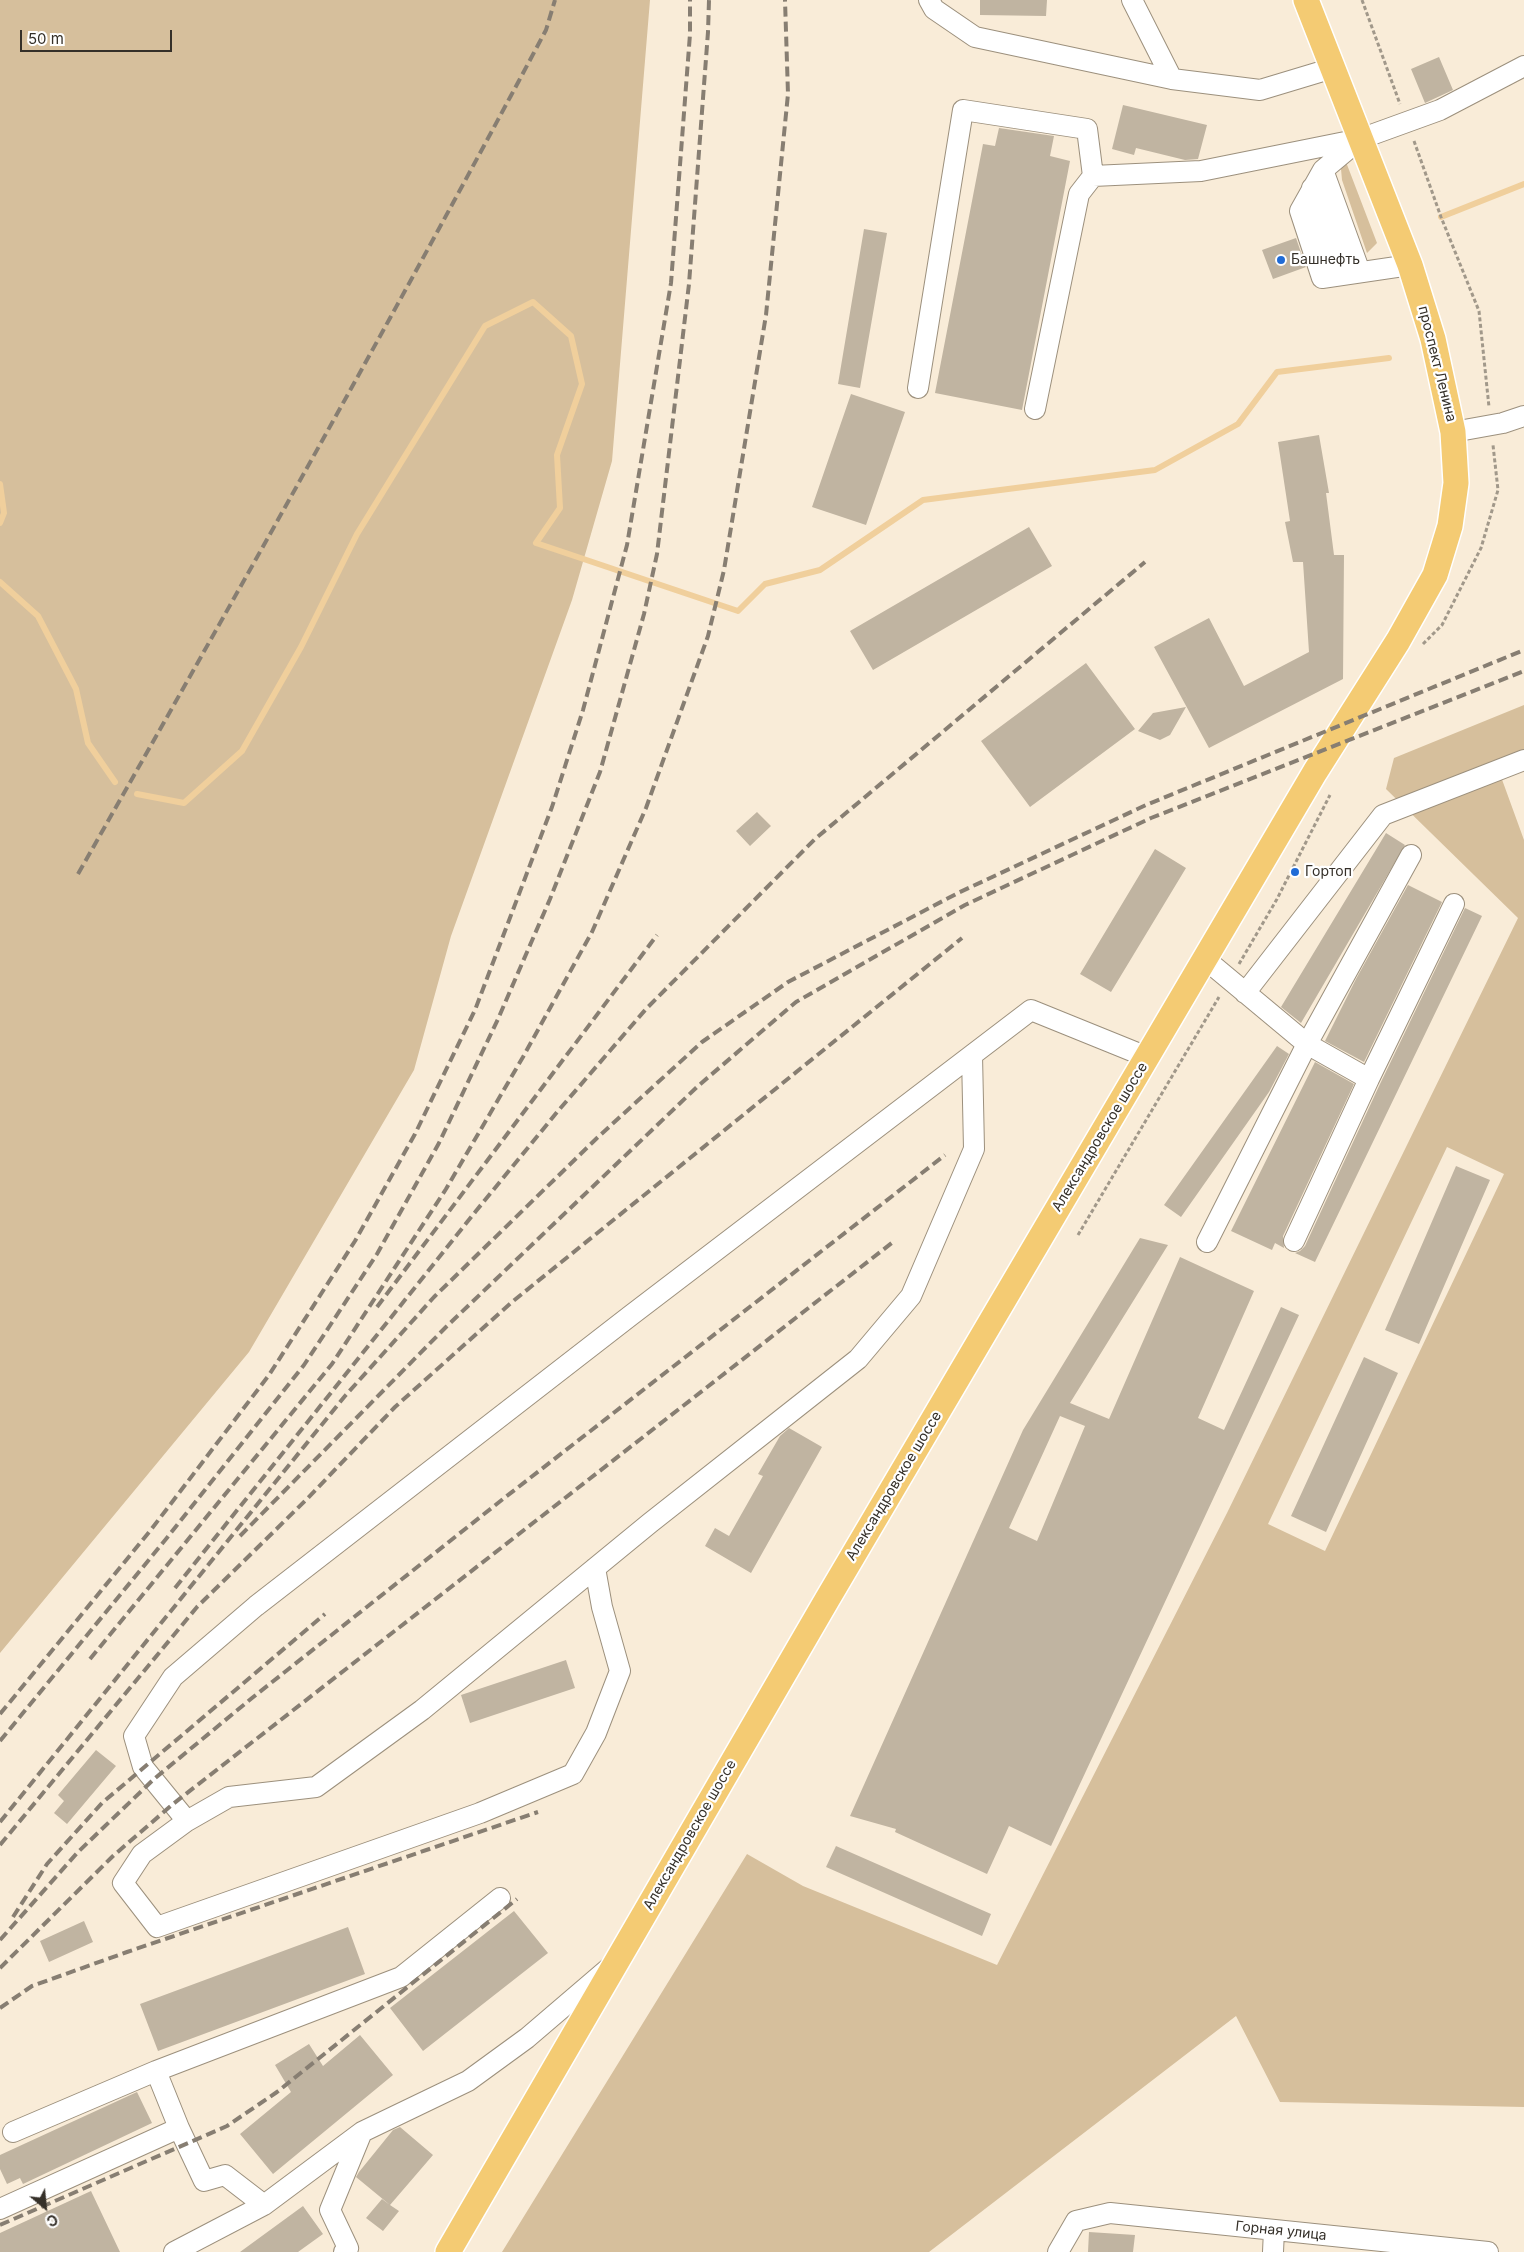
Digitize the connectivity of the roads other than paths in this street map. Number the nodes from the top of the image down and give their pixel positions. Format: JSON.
{"nodes":[{"id":1,"x":929,"y":0,"type":"edge"},
{"id":2,"x":1132,"y":0,"type":"edge"},
{"id":3,"x":1306,"y":0,"type":"edge"},
{"id":4,"x":1524,"y":66,"type":"edge"},
{"id":5,"x":1332,"y":68,"type":"junction"},
{"id":6,"x":1172,"y":79,"type":"junction"},
{"id":7,"x":1360,"y":139,"type":"junction"},
{"id":8,"x":1323,"y":170,"type":"junction"},
{"id":9,"x":1093,"y":176,"type":"junction"},
{"id":10,"x":1410,"y":265,"type":"junction"},
{"id":11,"x":1351,"y":274,"type":"junction"},
{"id":12,"x":918,"y":388,"type":"dead end"},
{"id":13,"x":1035,"y":409,"type":"dead end"},
{"id":14,"x":1524,"y":416,"type":"edge"},
{"id":15,"x":1453,"y":432,"type":"junction"},
{"id":16,"x":1346,"y":723,"type":"joint"},
{"id":17,"x":1524,"y":760,"type":"edge"},
{"id":18,"x":1411,"y":855,"type":"dead end"},
{"id":19,"x":1454,"y":904,"type":"dead end"},
{"id":20,"x":1205,"y":959,"type":"junction"},
{"id":21,"x":1245,"y":993,"type":"junction"},
{"id":22,"x":1307,"y":1044,"type":"junction"},
{"id":23,"x":972,"y":1055,"type":"junction"},
{"id":24,"x":1147,"y":1057,"type":"junction"},
{"id":25,"x":1369,"y":1079,"type":"junction"},
{"id":26,"x":1294,"y":1241,"type":"dead end"},
{"id":27,"x":1207,"y":1242,"type":"dead end"},
{"id":28,"x":595,"y":1568,"type":"junction"},
{"id":29,"x":187,"y":1821,"type":"junction"},
{"id":30,"x":500,"y":1898,"type":"dead end"},
{"id":31,"x":617,"y":1961,"type":"junction"},
{"id":32,"x":156,"y":2071,"type":"junction"},
{"id":33,"x":178,"y":2128,"type":"junction"},
{"id":34,"x":13,"y":2132,"type":"dead end"},
{"id":35,"x":362,"y":2132,"type":"junction"},
{"id":36,"x":264,"y":2205,"type":"junction"},
{"id":37,"x":0,"y":2209,"type":"edge"},
{"id":38,"x":1274,"y":2230,"type":"junction"},
{"id":39,"x":174,"y":2252,"type":"edge"},
{"id":40,"x":344,"y":2252,"type":"edge"},
{"id":41,"x":448,"y":2252,"type":"edge"},
{"id":42,"x":1058,"y":2252,"type":"edge"},
{"id":43,"x":1273,"y":2252,"type":"edge"},
{"id":44,"x":1488,"y":2252,"type":"edge"}],
"edges":[{"from":1,"to":6,"type":"street"},
{"from":2,"to":6,"type":"street"},
{"from":3,"to":5,"type":"main road","name":"проспект Ленина"},
{"from":4,"to":7,"type":"street"},
{"from":5,"to":6,"type":"street"},
{"from":5,"to":7,"type":"main road","name":"проспект Ленина"},
{"from":7,"to":8,"type":"street"},
{"from":7,"to":9,"type":"street"},
{"from":7,"to":10,"type":"main road","name":"проспект Ленина"},
{"from":8,"to":11,"type":"street"},
{"from":8,"to":11,"type":"street"},
{"from":9,"to":12,"type":"street"},
{"from":9,"to":13,"type":"street"},
{"from":10,"to":11,"type":"street"},
{"from":10,"to":15,"type":"main road","name":"проспект Ленина"},
{"from":14,"to":15,"type":"street"},
{"from":15,"to":16,"type":"main road","name":"проспект Ленина"},
{"from":16,"to":20,"type":"main road","name":"Александровское шоссе"},
{"from":17,"to":21,"type":"street"},
{"from":18,"to":22,"type":"street"},
{"from":19,"to":25,"type":"street"},
{"from":20,"to":21,"type":"street"},
{"from":20,"to":24,"type":"main road","name":"Александровское шоссе"},
{"from":21,"to":22,"type":"street"},
{"from":22,"to":25,"type":"street"},
{"from":22,"to":27,"type":"street"},
{"from":23,"to":24,"type":"street"},
{"from":23,"to":28,"type":"street"},
{"from":23,"to":29,"type":"street"},
{"from":24,"to":31,"type":"main road","name":"Александровское шоссе"},
{"from":25,"to":26,"type":"street"},
{"from":28,"to":29,"type":"street"},
{"from":28,"to":29,"type":"street"},
{"from":30,"to":32,"type":"street"},
{"from":31,"to":35,"type":"street"},
{"from":31,"to":41,"type":"main road","name":"Александровское шоссе"},
{"from":32,"to":33,"type":"street"},
{"from":32,"to":34,"type":"street"},
{"from":33,"to":36,"type":"street"},
{"from":33,"to":37,"type":"street"},
{"from":35,"to":36,"type":"street"},
{"from":35,"to":40,"type":"street"},
{"from":36,"to":39,"type":"street"},
{"from":38,"to":42,"type":"street","name":"Горная улица"},
{"from":38,"to":43,"type":"street"},
{"from":38,"to":44,"type":"street","name":"Горная улица"}]}
